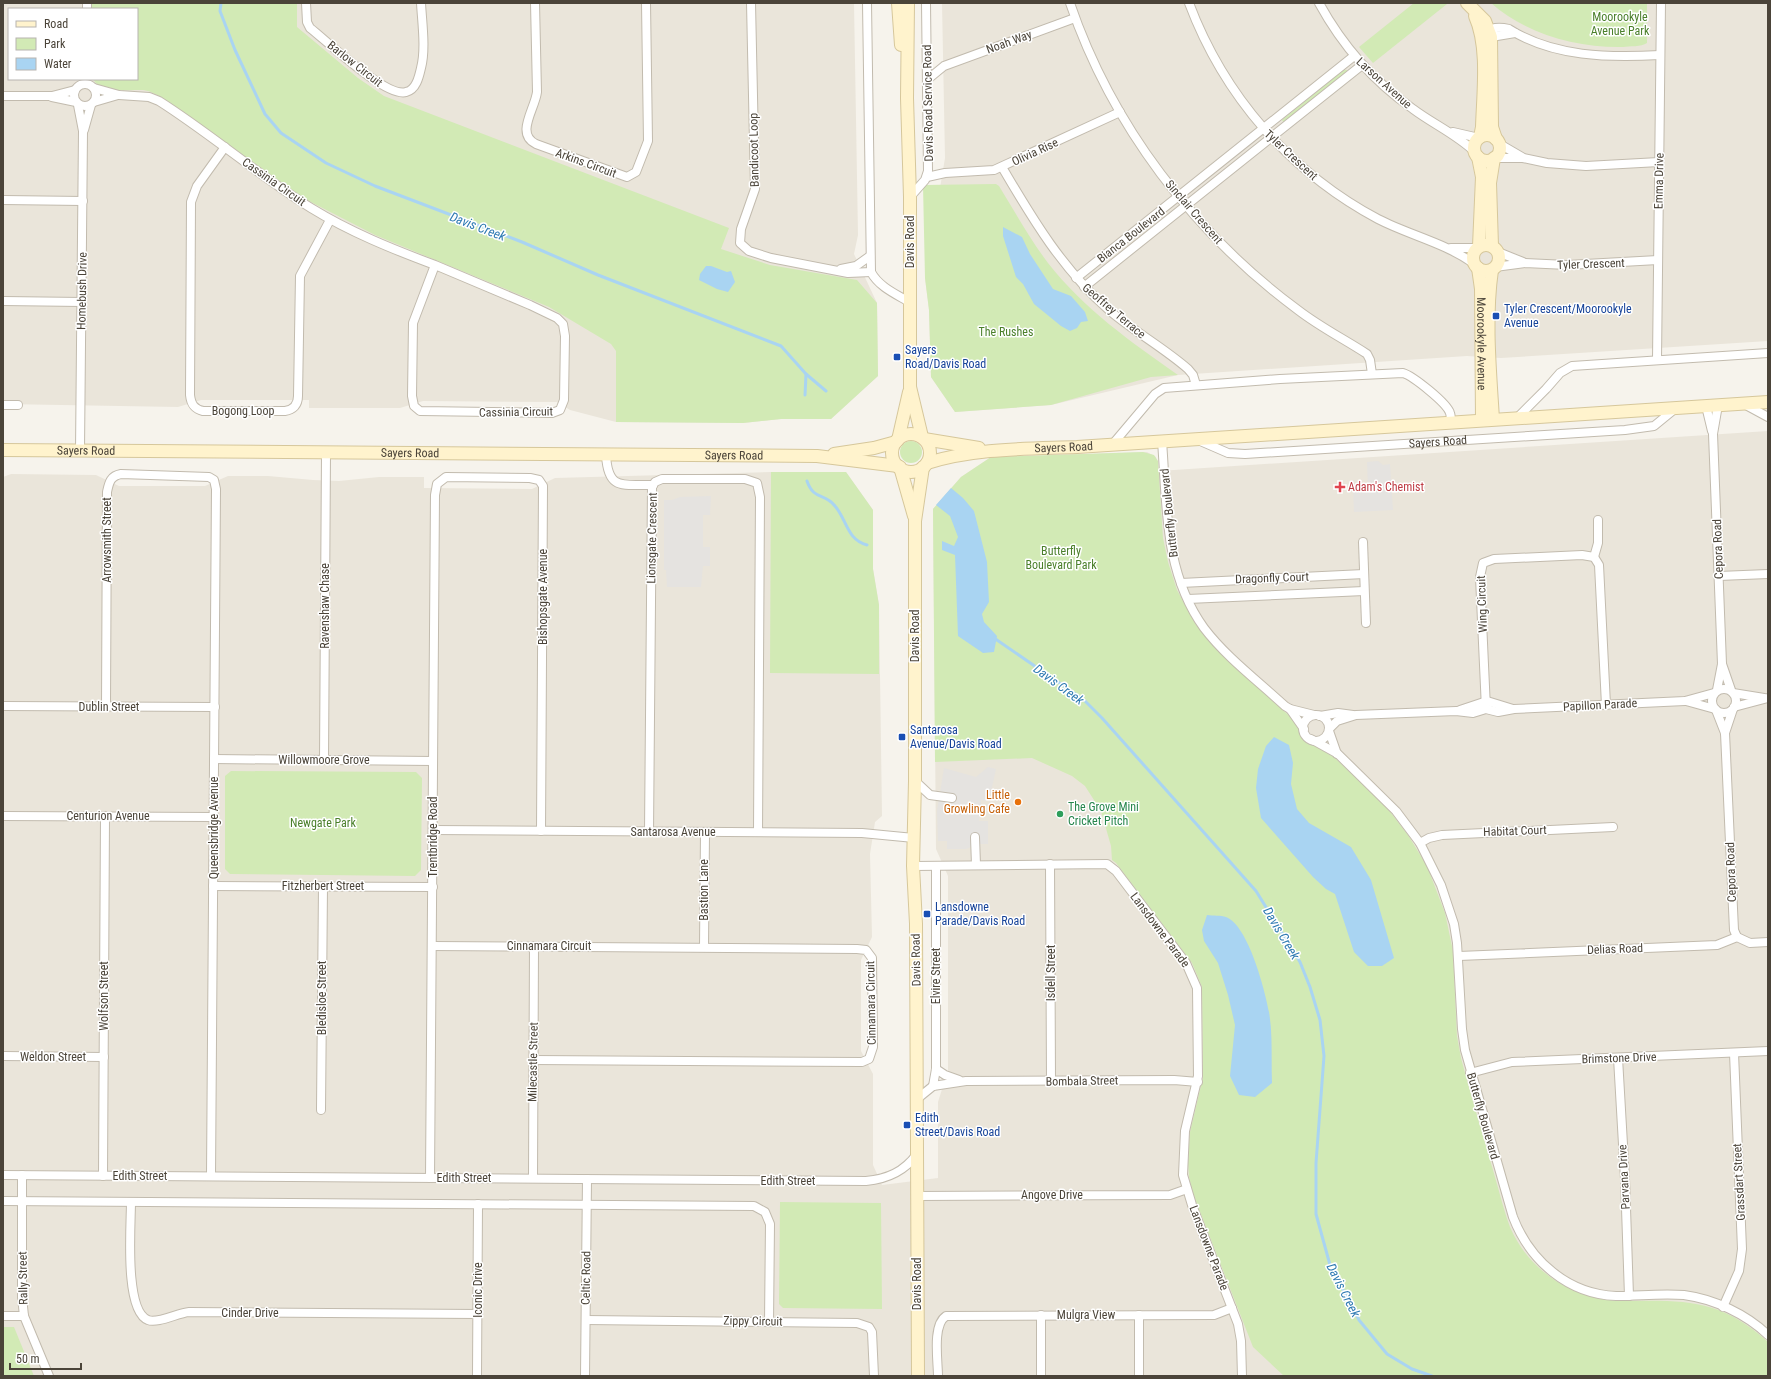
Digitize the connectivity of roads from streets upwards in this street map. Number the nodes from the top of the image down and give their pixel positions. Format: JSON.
{"nodes":[{"id":1,"x":306,"y":3,"type":"edge"},
{"id":2,"x":421,"y":3,"type":"edge"},
{"id":3,"x":535,"y":3,"type":"edge"},
{"id":4,"x":646,"y":3,"type":"edge"},
{"id":5,"x":751,"y":3,"type":"edge"},
{"id":6,"x":867,"y":3,"type":"edge"},
{"id":7,"x":898,"y":3,"type":"edge"},
{"id":8,"x":908,"y":3,"type":"edge"},
{"id":9,"x":926,"y":3,"type":"edge"},
{"id":10,"x":1070,"y":3,"type":"edge"},
{"id":11,"x":1188,"y":3,"type":"edge"},
{"id":12,"x":1319,"y":3,"type":"edge"},
{"id":13,"x":1661,"y":3,"type":"edge"},
{"id":14,"x":1469,"y":5,"type":"edge"},
{"id":15,"x":1075,"y":18,"type":"junction"},
{"id":16,"x":1487,"y":34,"type":"junction"},
{"id":17,"x":1660,"y":55,"type":"junction"},
{"id":18,"x":1354,"y":56,"type":"junction"},
{"id":19,"x":927,"y":61,"type":"junction"},
{"id":20,"x":1362,"y":65,"type":"junction"},
{"id":21,"x":944,"y":66,"type":"junction"},
{"id":22,"x":927,"y":80,"type":"junction"},
{"id":23,"x":78,"y":85,"type":"edge"},
{"id":24,"x":92,"y":85,"type":"edge"},
{"id":25,"x":119,"y":95,"type":"junction"},
{"id":26,"x":3,"y":96,"type":"edge"},
{"id":27,"x":52,"y":96,"type":"junction"},
{"id":28,"x":907,"y":98,"type":"junction"},
{"id":29,"x":92,"y":103,"type":"junction"},
{"id":30,"x":77,"y":104,"type":"junction"},
{"id":31,"x":1120,"y":112,"type":"junction"},
{"id":32,"x":1263,"y":130,"type":"junction"},
{"id":33,"x":83,"y":131,"type":"junction"},
{"id":34,"x":1448,"y":131,"type":"junction"},
{"id":35,"x":1272,"y":138,"type":"junction"},
{"id":36,"x":1479,"y":138,"type":"junction"},
{"id":37,"x":1497,"y":141,"type":"junction"},
{"id":38,"x":225,"y":147,"type":"junction"},
{"id":39,"x":1476,"y":155,"type":"junction"},
{"id":40,"x":1494,"y":158,"type":"junction"},
{"id":41,"x":1523,"y":158,"type":"junction"},
{"id":42,"x":929,"y":162,"type":"junction"},
{"id":43,"x":1659,"y":162,"type":"junction"},
{"id":44,"x":1002,"y":167,"type":"junction"},
{"id":45,"x":945,"y":173,"type":"junction"},
{"id":46,"x":927,"y":177,"type":"junction"},
{"id":47,"x":910,"y":197,"type":"junction"},
{"id":48,"x":1179,"y":198,"type":"junction"},
{"id":49,"x":3,"y":200,"type":"edge"},
{"id":50,"x":83,"y":201,"type":"junction"},
{"id":51,"x":1186,"y":206,"type":"junction"},
{"id":52,"x":330,"y":220,"type":"junction"},
{"id":53,"x":1478,"y":247,"type":"junction"},
{"id":54,"x":1448,"y":248,"type":"junction"},
{"id":55,"x":1495,"y":249,"type":"junction"},
{"id":56,"x":870,"y":256,"type":"junction"},
{"id":57,"x":1658,"y":260,"type":"junction"},
{"id":58,"x":1525,"y":263,"type":"junction"},
{"id":59,"x":435,"y":266,"type":"junction"},
{"id":60,"x":1475,"y":266,"type":"junction"},
{"id":61,"x":1494,"y":268,"type":"junction"},
{"id":62,"x":834,"y":269,"type":"junction"},
{"id":63,"x":871,"y":272,"type":"junction"},
{"id":64,"x":1076,"y":278,"type":"junction"},
{"id":65,"x":1084,"y":287,"type":"junction"},
{"id":66,"x":3,"y":301,"type":"edge"},
{"id":67,"x":82,"y":302,"type":"junction"},
{"id":68,"x":911,"y":303,"type":"junction"},
{"id":69,"x":1768,"y":353,"type":"edge"},
{"id":70,"x":1657,"y":360,"type":"junction"},
{"id":71,"x":1372,"y":374,"type":"junction"},
{"id":72,"x":1196,"y":385,"type":"junction"},
{"id":73,"x":910,"y":387,"type":"junction"},
{"id":74,"x":1768,"y":402,"type":"edge"},
{"id":75,"x":1744,"y":404,"type":"junction"},
{"id":76,"x":3,"y":405,"type":"edge"},
{"id":77,"x":18,"y":405,"type":"dead end"},
{"id":78,"x":1706,"y":406,"type":"junction"},
{"id":79,"x":1718,"y":406,"type":"junction"},
{"id":80,"x":1676,"y":408,"type":"junction"},
{"id":81,"x":1768,"y":417,"type":"edge"},
{"id":82,"x":1517,"y":418,"type":"junction"},
{"id":83,"x":1487,"y":420,"type":"junction"},
{"id":84,"x":1451,"y":423,"type":"junction"},
{"id":85,"x":1713,"y":434,"type":"junction"},
{"id":86,"x":923,"y":438,"type":"junction"},
{"id":87,"x":1195,"y":439,"type":"junction"},
{"id":88,"x":897,"y":441,"type":"junction"},
{"id":89,"x":1162,"y":441,"type":"junction"},
{"id":90,"x":1112,"y":444,"type":"junction"},
{"id":91,"x":3,"y":450,"type":"edge"},
{"id":92,"x":992,"y":450,"type":"junction"},
{"id":93,"x":80,"y":451,"type":"junction"},
{"id":94,"x":326,"y":453,"type":"junction"},
{"id":95,"x":606,"y":455,"type":"junction"},
{"id":96,"x":816,"y":456,"type":"junction"},
{"id":97,"x":925,"y":465,"type":"junction"},
{"id":98,"x":899,"y":467,"type":"junction"},
{"id":99,"x":214,"y":480,"type":"joint"},
{"id":100,"x":654,"y":485,"type":"junction"},
{"id":101,"x":435,"y":495,"type":"joint"},
{"id":102,"x":1598,"y":520,"type":"dead end"},
{"id":103,"x":915,"y":521,"type":"junction"},
{"id":104,"x":1363,"y":542,"type":"dead end"},
{"id":105,"x":1594,"y":557,"type":"junction"},
{"id":106,"x":1364,"y":574,"type":"junction"},
{"id":107,"x":1768,"y":574,"type":"edge"},
{"id":108,"x":1719,"y":576,"type":"junction"},
{"id":109,"x":1181,"y":582,"type":"junction"},
{"id":110,"x":1364,"y":591,"type":"junction"},
{"id":111,"x":1188,"y":599,"type":"junction"},
{"id":112,"x":1366,"y":623,"type":"dead end"},
{"id":113,"x":1722,"y":664,"type":"junction"},
{"id":114,"x":1716,"y":692,"type":"junction"},
{"id":115,"x":1732,"y":692,"type":"junction"},
{"id":116,"x":1768,"y":698,"type":"edge"},
{"id":117,"x":1686,"y":701,"type":"junction"},
{"id":118,"x":1486,"y":705,"type":"junction"},
{"id":119,"x":1606,"y":705,"type":"junction"},
{"id":120,"x":3,"y":706,"type":"edge"},
{"id":121,"x":106,"y":707,"type":"junction"},
{"id":122,"x":215,"y":708,"type":"junction"},
{"id":123,"x":1734,"y":708,"type":"junction"},
{"id":124,"x":1715,"y":709,"type":"junction"},
{"id":125,"x":1290,"y":710,"type":"junction"},
{"id":126,"x":1356,"y":715,"type":"junction"},
{"id":127,"x":1317,"y":716,"type":"junction"},
{"id":128,"x":1304,"y":729,"type":"junction"},
{"id":129,"x":1329,"y":730,"type":"junction"},
{"id":130,"x":1726,"y":733,"type":"junction"},
{"id":131,"x":1311,"y":740,"type":"junction"},
{"id":132,"x":1338,"y":754,"type":"junction"},
{"id":133,"x":214,"y":760,"type":"junction"},
{"id":134,"x":324,"y":760,"type":"junction"},
{"id":135,"x":433,"y":761,"type":"junction"},
{"id":136,"x":915,"y":781,"type":"junction"},
{"id":137,"x":952,"y":798,"type":"dead end"},
{"id":138,"x":3,"y":816,"type":"edge"},
{"id":139,"x":105,"y":816,"type":"junction"},
{"id":140,"x":214,"y":817,"type":"junction"},
{"id":141,"x":1613,"y":827,"type":"dead end"},
{"id":142,"x":433,"y":830,"type":"junction"},
{"id":143,"x":541,"y":831,"type":"junction"},
{"id":144,"x":650,"y":832,"type":"junction"},
{"id":145,"x":705,"y":832,"type":"junction"},
{"id":146,"x":758,"y":832,"type":"junction"},
{"id":147,"x":975,"y":837,"type":"dead end"},
{"id":148,"x":914,"y":838,"type":"junction"},
{"id":149,"x":1420,"y":843,"type":"junction"},
{"id":150,"x":1050,"y":864,"type":"junction"},
{"id":151,"x":976,"y":865,"type":"junction"},
{"id":152,"x":913,"y":866,"type":"junction"},
{"id":153,"x":936,"y":866,"type":"junction"},
{"id":154,"x":213,"y":886,"type":"junction"},
{"id":155,"x":323,"y":886,"type":"junction"},
{"id":156,"x":433,"y":887,"type":"junction"},
{"id":157,"x":1737,"y":937,"type":"junction"},
{"id":158,"x":1768,"y":942,"type":"edge"},
{"id":159,"x":432,"y":946,"type":"junction"},
{"id":160,"x":534,"y":946,"type":"junction"},
{"id":161,"x":704,"y":947,"type":"junction"},
{"id":162,"x":1459,"y":956,"type":"junction"},
{"id":163,"x":1768,"y":1051,"type":"edge"},
{"id":164,"x":1734,"y":1053,"type":"junction"},
{"id":165,"x":3,"y":1056,"type":"edge"},
{"id":166,"x":104,"y":1057,"type":"junction"},
{"id":167,"x":1618,"y":1058,"type":"junction"},
{"id":168,"x":533,"y":1060,"type":"junction"},
{"id":169,"x":936,"y":1069,"type":"junction"},
{"id":170,"x":1470,"y":1073,"type":"junction"},
{"id":171,"x":966,"y":1081,"type":"junction"},
{"id":172,"x":1051,"y":1081,"type":"junction"},
{"id":173,"x":1198,"y":1082,"type":"junction"},
{"id":174,"x":933,"y":1086,"type":"junction"},
{"id":175,"x":918,"y":1099,"type":"junction"},
{"id":176,"x":321,"y":1110,"type":"dead end"},
{"id":177,"x":917,"y":1154,"type":"junction"},
{"id":178,"x":3,"y":1175,"type":"edge"},
{"id":179,"x":22,"y":1175,"type":"junction"},
{"id":180,"x":103,"y":1176,"type":"junction"},
{"id":181,"x":211,"y":1176,"type":"junction"},
{"id":182,"x":430,"y":1178,"type":"junction"},
{"id":183,"x":533,"y":1178,"type":"junction"},
{"id":184,"x":587,"y":1179,"type":"junction"},
{"id":185,"x":1187,"y":1189,"type":"junction"},
{"id":186,"x":917,"y":1196,"type":"junction"},
{"id":187,"x":3,"y":1201,"type":"edge"},
{"id":188,"x":22,"y":1201,"type":"junction"},
{"id":189,"x":131,"y":1202,"type":"junction"},
{"id":190,"x":478,"y":1204,"type":"junction"},
{"id":191,"x":587,"y":1205,"type":"junction"},
{"id":192,"x":1628,"y":1296,"type":"junction"},
{"id":193,"x":1723,"y":1307,"type":"junction"},
{"id":194,"x":1232,"y":1308,"type":"junction"},
{"id":195,"x":478,"y":1314,"type":"junction"},
{"id":196,"x":1041,"y":1315,"type":"junction"},
{"id":197,"x":1138,"y":1315,"type":"junction"},
{"id":198,"x":3,"y":1316,"type":"edge"},
{"id":199,"x":24,"y":1316,"type":"junction"},
{"id":200,"x":586,"y":1320,"type":"junction"},
{"id":201,"x":769,"y":1322,"type":"junction"},
{"id":202,"x":1768,"y":1335,"type":"edge"},
{"id":203,"x":49,"y":1376,"type":"edge"},
{"id":204,"x":477,"y":1376,"type":"edge"},
{"id":205,"x":585,"y":1376,"type":"edge"},
{"id":206,"x":874,"y":1376,"type":"edge"},
{"id":207,"x":918,"y":1376,"type":"edge"},
{"id":208,"x":938,"y":1376,"type":"edge"},
{"id":209,"x":1041,"y":1376,"type":"edge"},
{"id":210,"x":1139,"y":1376,"type":"edge"},
{"id":211,"x":1242,"y":1376,"type":"edge"}],
"edges":[{"from":1,"to":2,"type":"street","name":"Barlow Circuit"},
{"from":3,"to":4,"type":"street","name":"Arkins Circuit"},
{"from":5,"to":62,"type":"street","name":"Bandicoot Loop"},
{"from":6,"to":56,"type":"street"},
{"from":7,"to":28,"type":"street","name":"Davis Road"},
{"from":8,"to":28,"type":"street","name":"Davis Road"},
{"from":9,"to":19,"type":"street","name":"Davis Road Service Road"},
{"from":10,"to":15,"type":"street","name":"Sinclair Crescent"},
{"from":11,"to":32,"type":"street","name":"Tyler Crescent"},
{"from":12,"to":18,"type":"street","name":"Larson Avenue"},
{"from":13,"to":17,"type":"street","name":"Emma Drive"},
{"from":14,"to":16,"type":"street"},
{"from":15,"to":21,"type":"street","name":"Noah Way"},
{"from":15,"to":31,"type":"street","name":"Sinclair Crescent"},
{"from":16,"to":17,"type":"street"},
{"from":16,"to":36,"type":"street"},
{"from":16,"to":37,"type":"street"},
{"from":17,"to":43,"type":"street","name":"Emma Drive"},
{"from":18,"to":20,"type":"street","name":"Larson Avenue"},
{"from":18,"to":32,"type":"street","name":"Bianca Boulevard"},
{"from":19,"to":21,"type":"street"},
{"from":19,"to":22,"type":"street","name":"Davis Road Service Road"},
{"from":20,"to":34,"type":"street","name":"Larson Avenue"},
{"from":20,"to":35,"type":"street","name":"Bianca Boulevard"},
{"from":21,"to":22,"type":"street","name":"Noah Way"},
{"from":22,"to":42,"type":"street","name":"Davis Road Service Road"},
{"from":23,"to":24,"type":"street"},
{"from":23,"to":27,"type":"street"},
{"from":23,"to":30,"type":"street"},
{"from":24,"to":25,"type":"street","name":"Cassinia Circuit"},
{"from":24,"to":29,"type":"street"},
{"from":25,"to":29,"type":"street","name":"Cassinia Circuit"},
{"from":25,"to":38,"type":"street","name":"Cassinia Circuit"},
{"from":26,"to":27,"type":"street"},
{"from":27,"to":30,"type":"street"},
{"from":28,"to":47,"type":"street","name":"Davis Road"},
{"from":29,"to":30,"type":"street"},
{"from":29,"to":33,"type":"street","name":"Homebush Drive"},
{"from":30,"to":33,"type":"street","name":"Homebush Drive"},
{"from":31,"to":44,"type":"street","name":"Olivia Rise"},
{"from":31,"to":48,"type":"street","name":"Sinclair Crescent"},
{"from":32,"to":35,"type":"street","name":"Tyler Crescent"},
{"from":32,"to":48,"type":"street","name":"Bianca Boulevard"},
{"from":33,"to":50,"type":"street","name":"Homebush Drive"},
{"from":34,"to":36,"type":"street","name":"Larson Avenue"},
{"from":34,"to":39,"type":"street","name":"Larson Avenue"},
{"from":35,"to":51,"type":"street","name":"Bianca Boulevard"},
{"from":35,"to":54,"type":"street","name":"Tyler Crescent"},
{"from":36,"to":37,"type":"street"},
{"from":36,"to":39,"type":"street"},
{"from":37,"to":40,"type":"street"},
{"from":37,"to":41,"type":"street"},
{"from":38,"to":52,"type":"street","name":"Cassinia Circuit"},
{"from":38,"to":52,"type":"street","name":"Bogong Loop"},
{"from":39,"to":40,"type":"street"},
{"from":39,"to":53,"type":"street"},
{"from":40,"to":41,"type":"street"},
{"from":40,"to":55,"type":"street"},
{"from":41,"to":43,"type":"street"},
{"from":42,"to":45,"type":"street"},
{"from":42,"to":46,"type":"street","name":"Davis Road Service Road"},
{"from":43,"to":57,"type":"street","name":"Emma Drive"},
{"from":44,"to":45,"type":"street","name":"Olivia Rise"},
{"from":44,"to":64,"type":"street","name":"Geoffrey Terrace"},
{"from":45,"to":46,"type":"street","name":"Olivia Rise"},
{"from":46,"to":47,"type":"street","name":"Davis Road Service Road"},
{"from":47,"to":68,"type":"street","name":"Davis Road"},
{"from":48,"to":51,"type":"street","name":"Sinclair Crescent"},
{"from":48,"to":64,"type":"street","name":"Bianca Boulevard"},
{"from":49,"to":50,"type":"street"},
{"from":50,"to":67,"type":"street","name":"Homebush Drive"},
{"from":51,"to":65,"type":"street","name":"Bianca Boulevard"},
{"from":51,"to":71,"type":"street","name":"Sinclair Crescent"},
{"from":52,"to":59,"type":"street","name":"Cassinia Circuit"},
{"from":53,"to":54,"type":"street","name":"Tyler Crescent"},
{"from":53,"to":55,"type":"street"},
{"from":53,"to":60,"type":"street"},
{"from":54,"to":60,"type":"street","name":"Tyler Crescent"},
{"from":55,"to":58,"type":"street","name":"Tyler Crescent"},
{"from":55,"to":61,"type":"street"},
{"from":56,"to":62,"type":"street","name":"Bandicoot Loop"},
{"from":56,"to":63,"type":"street"},
{"from":57,"to":58,"type":"street","name":"Tyler Crescent"},
{"from":57,"to":70,"type":"street","name":"Emma Drive"},
{"from":58,"to":61,"type":"street","name":"Tyler Crescent"},
{"from":59,"to":59,"type":"street","name":"Cassinia Circuit"},
{"from":60,"to":61,"type":"street"},
{"from":60,"to":83,"type":"street","name":"Moorookyle Avenue"},
{"from":61,"to":83,"type":"street","name":"Moorookyle Avenue"},
{"from":62,"to":63,"type":"street","name":"Bandicoot Loop"},
{"from":63,"to":68,"type":"street"},
{"from":64,"to":65,"type":"street","name":"Geoffrey Terrace"},
{"from":65,"to":72,"type":"street","name":"Geoffrey Terrace"},
{"from":66,"to":67,"type":"street"},
{"from":67,"to":93,"type":"street","name":"Homebush Drive"},
{"from":68,"to":73,"type":"street","name":"Davis Road"},
{"from":69,"to":70,"type":"street"},
{"from":70,"to":82,"type":"street"},
{"from":71,"to":72,"type":"street","name":"Sayers Road"},
{"from":71,"to":84,"type":"street","name":"Sayers Road"},
{"from":72,"to":90,"type":"street","name":"Sayers Road"},
{"from":73,"to":86,"type":"street","name":"Davis Road"},
{"from":73,"to":88,"type":"street","name":"Davis Road"},
{"from":74,"to":75,"type":"street","name":"Sayers Road"},
{"from":75,"to":79,"type":"street","name":"Sayers Road"},
{"from":75,"to":81,"type":"street"},
{"from":76,"to":77,"type":"street"},
{"from":78,"to":79,"type":"street","name":"Sayers Road"},
{"from":78,"to":80,"type":"street","name":"Sayers Road"},
{"from":78,"to":85,"type":"street","name":"Cepora Road"},
{"from":79,"to":85,"type":"street","name":"Cepora Road"},
{"from":80,"to":82,"type":"street","name":"Sayers Road"},
{"from":80,"to":87,"type":"street","name":"Sayers Road"},
{"from":82,"to":83,"type":"street","name":"Sayers Road"},
{"from":83,"to":84,"type":"street","name":"Sayers Road"},
{"from":84,"to":87,"type":"street","name":"Sayers Road"},
{"from":85,"to":108,"type":"street","name":"Cepora Road"},
{"from":86,"to":88,"type":"street"},
{"from":86,"to":92,"type":"street","name":"Sayers Road"},
{"from":86,"to":97,"type":"street"},
{"from":87,"to":89,"type":"street","name":"Sayers Road"},
{"from":88,"to":96,"type":"street","name":"Sayers Road"},
{"from":88,"to":98,"type":"street"},
{"from":89,"to":90,"type":"street","name":"Sayers Road"},
{"from":89,"to":109,"type":"street","name":"Butterfly Boulevard"},
{"from":90,"to":92,"type":"street","name":"Sayers Road"},
{"from":91,"to":93,"type":"street","name":"Sayers Road"},
{"from":92,"to":97,"type":"street","name":"Sayers Road"},
{"from":93,"to":94,"type":"street","name":"Sayers Road"},
{"from":94,"to":95,"type":"street","name":"Sayers Road"},
{"from":94,"to":134,"type":"street","name":"Ravenshaw Chase"},
{"from":95,"to":96,"type":"street","name":"Sayers Road"},
{"from":95,"to":100,"type":"street"},
{"from":96,"to":98,"type":"street","name":"Sayers Road"},
{"from":97,"to":98,"type":"street"},
{"from":97,"to":103,"type":"street"},
{"from":98,"to":103,"type":"street"},
{"from":99,"to":121,"type":"street","name":"Arrowsmith Street"},
{"from":99,"to":122,"type":"street","name":"Queensbridge Avenue"},
{"from":100,"to":144,"type":"street","name":"Lionsgate Crescent"},
{"from":100,"to":146,"type":"street","name":"Lionsgate Crescent"},
{"from":101,"to":135,"type":"street","name":"Trentbridge Road"},
{"from":101,"to":143,"type":"street","name":"Bishopsgate Avenue"},
{"from":102,"to":105,"type":"street"},
{"from":103,"to":136,"type":"street","name":"Davis Road"},
{"from":104,"to":106,"type":"street"},
{"from":105,"to":118,"type":"street","name":"Wing Circuit"},
{"from":105,"to":119,"type":"street"},
{"from":106,"to":109,"type":"street","name":"Dragonfly Court"},
{"from":106,"to":110,"type":"street"},
{"from":107,"to":108,"type":"street"},
{"from":108,"to":113,"type":"street","name":"Cepora Road"},
{"from":109,"to":111,"type":"street","name":"Butterfly Boulevard"},
{"from":110,"to":111,"type":"street","name":"Dragonfly Court"},
{"from":110,"to":112,"type":"street"},
{"from":111,"to":125,"type":"street","name":"Butterfly Boulevard"},
{"from":113,"to":114,"type":"street","name":"Cepora Road"},
{"from":113,"to":115,"type":"street","name":"Cepora Road"},
{"from":114,"to":115,"type":"street"},
{"from":114,"to":117,"type":"street","name":"Papillon Parade"},
{"from":114,"to":124,"type":"street"},
{"from":115,"to":116,"type":"street"},
{"from":115,"to":123,"type":"street"},
{"from":116,"to":123,"type":"street"},
{"from":117,"to":119,"type":"street","name":"Papillon Parade"},
{"from":117,"to":124,"type":"street","name":"Papillon Parade"},
{"from":118,"to":119,"type":"street","name":"Papillon Parade"},
{"from":118,"to":126,"type":"street","name":"Papillon Parade"},
{"from":120,"to":121,"type":"street","name":"Dublin Street"},
{"from":121,"to":122,"type":"street","name":"Dublin Street"},
{"from":122,"to":133,"type":"street","name":"Queensbridge Avenue"},
{"from":123,"to":124,"type":"street"},
{"from":123,"to":130,"type":"street","name":"Cepora Road"},
{"from":124,"to":130,"type":"street","name":"Cepora Road"},
{"from":125,"to":127,"type":"street"},
{"from":125,"to":128,"type":"street","name":"Butterfly Boulevard"},
{"from":126,"to":127,"type":"street","name":"Papillon Parade"},
{"from":126,"to":129,"type":"street","name":"Papillon Parade"},
{"from":127,"to":128,"type":"street"},
{"from":127,"to":129,"type":"street"},
{"from":128,"to":131,"type":"street"},
{"from":129,"to":131,"type":"street"},
{"from":129,"to":132,"type":"street","name":"Butterfly Boulevard"},
{"from":130,"to":157,"type":"street","name":"Cepora Road"},
{"from":131,"to":132,"type":"street","name":"Butterfly Boulevard"},
{"from":132,"to":149,"type":"street","name":"Butterfly Boulevard"},
{"from":133,"to":134,"type":"street","name":"Willowmoore Grove"},
{"from":133,"to":140,"type":"street","name":"Queensbridge Avenue"},
{"from":134,"to":135,"type":"street","name":"Willowmoore Grove"},
{"from":135,"to":142,"type":"street","name":"Trentbridge Road"},
{"from":136,"to":137,"type":"street"},
{"from":136,"to":148,"type":"street","name":"Davis Road"},
{"from":138,"to":139,"type":"street","name":"Centurion Avenue"},
{"from":139,"to":140,"type":"street","name":"Centurion Avenue"},
{"from":139,"to":166,"type":"street","name":"Wolfson Street"},
{"from":140,"to":154,"type":"street","name":"Queensbridge Avenue"},
{"from":141,"to":149,"type":"street","name":"Habitat Court"},
{"from":142,"to":143,"type":"street","name":"Santarosa Avenue"},
{"from":142,"to":156,"type":"street","name":"Trentbridge Road"},
{"from":143,"to":144,"type":"street","name":"Santarosa Avenue"},
{"from":144,"to":145,"type":"street","name":"Santarosa Avenue"},
{"from":145,"to":146,"type":"street","name":"Santarosa Avenue"},
{"from":145,"to":161,"type":"street","name":"Bastion Lane"},
{"from":146,"to":148,"type":"street","name":"Santarosa Avenue"},
{"from":147,"to":151,"type":"street"},
{"from":148,"to":152,"type":"street","name":"Davis Road"},
{"from":149,"to":162,"type":"street","name":"Butterfly Boulevard"},
{"from":150,"to":151,"type":"street","name":"Lansdowne Parade"},
{"from":150,"to":172,"type":"street","name":"Isdell Street"},
{"from":150,"to":173,"type":"street","name":"Lansdowne Parade"},
{"from":151,"to":153,"type":"street","name":"Lansdowne Parade"},
{"from":152,"to":153,"type":"street","name":"Lansdowne Parade"},
{"from":152,"to":175,"type":"street","name":"Davis Road"},
{"from":153,"to":169,"type":"street","name":"Elvire Street"},
{"from":154,"to":155,"type":"street","name":"Fitzherbert Street"},
{"from":154,"to":181,"type":"street","name":"Queensbridge Avenue"},
{"from":155,"to":156,"type":"street","name":"Fitzherbert Street"},
{"from":155,"to":176,"type":"street","name":"Bledisloe Street"},
{"from":156,"to":159,"type":"street","name":"Trentbridge Road"},
{"from":157,"to":158,"type":"street"},
{"from":157,"to":162,"type":"street","name":"Delias Road"},
{"from":159,"to":160,"type":"street","name":"Cinnamara Circuit"},
{"from":159,"to":182,"type":"street","name":"Trentbridge Road"},
{"from":160,"to":161,"type":"street","name":"Cinnamara Circuit"},
{"from":160,"to":168,"type":"street","name":"Milecastle Street"},
{"from":161,"to":168,"type":"street","name":"Cinnamara Circuit"},
{"from":162,"to":170,"type":"street","name":"Butterfly Boulevard"},
{"from":163,"to":164,"type":"street","name":"Brimstone Drive"},
{"from":164,"to":167,"type":"street","name":"Brimstone Drive"},
{"from":164,"to":193,"type":"street","name":"Grassdart Street"},
{"from":165,"to":166,"type":"street","name":"Weldon Street"},
{"from":166,"to":180,"type":"street","name":"Wolfson Street"},
{"from":167,"to":170,"type":"street","name":"Brimstone Drive"},
{"from":167,"to":192,"type":"street","name":"Parvana Drive"},
{"from":168,"to":183,"type":"street","name":"Milecastle Street"},
{"from":169,"to":171,"type":"street","name":"Bombala Street"},
{"from":169,"to":174,"type":"street","name":"Elvire Street"},
{"from":170,"to":192,"type":"street","name":"Butterfly Boulevard"},
{"from":171,"to":172,"type":"street","name":"Bombala Street"},
{"from":171,"to":174,"type":"street","name":"Bombala Street"},
{"from":172,"to":173,"type":"street","name":"Bombala Street"},
{"from":173,"to":185,"type":"street","name":"Lansdowne Parade"},
{"from":174,"to":175,"type":"street"},
{"from":175,"to":177,"type":"street","name":"Davis Road"},
{"from":177,"to":184,"type":"street","name":"Edith Street"},
{"from":177,"to":186,"type":"street","name":"Davis Road"},
{"from":178,"to":179,"type":"street","name":"Edith Street"},
{"from":179,"to":180,"type":"street","name":"Edith Street"},
{"from":179,"to":188,"type":"street","name":"Rally Street"},
{"from":180,"to":181,"type":"street","name":"Edith Street"},
{"from":181,"to":182,"type":"street","name":"Edith Street"},
{"from":182,"to":183,"type":"street","name":"Edith Street"},
{"from":183,"to":184,"type":"street","name":"Edith Street"},
{"from":184,"to":191,"type":"street","name":"Celtic Road"},
{"from":185,"to":186,"type":"street","name":"Angove Drive"},
{"from":185,"to":194,"type":"street","name":"Lansdowne Parade"},
{"from":186,"to":207,"type":"street","name":"Davis Road"},
{"from":187,"to":188,"type":"street"},
{"from":188,"to":189,"type":"street"},
{"from":188,"to":199,"type":"street","name":"Rally Street"},
{"from":189,"to":190,"type":"street"},
{"from":189,"to":195,"type":"street","name":"Cinder Drive"},
{"from":190,"to":191,"type":"street"},
{"from":190,"to":195,"type":"street","name":"Iconic Drive"},
{"from":191,"to":200,"type":"street","name":"Celtic Road"},
{"from":191,"to":201,"type":"street"},
{"from":192,"to":193,"type":"street","name":"Butterfly Boulevard"},
{"from":193,"to":202,"type":"street","name":"Butterfly Boulevard"},
{"from":194,"to":197,"type":"street","name":"Mulgra View"},
{"from":194,"to":211,"type":"street","name":"Lansdowne Parade"},
{"from":195,"to":204,"type":"street","name":"Iconic Drive"},
{"from":196,"to":197,"type":"street","name":"Mulgra View"},
{"from":196,"to":208,"type":"street","name":"Mulgra View"},
{"from":196,"to":209,"type":"street"},
{"from":197,"to":210,"type":"street"},
{"from":198,"to":199,"type":"street"},
{"from":199,"to":203,"type":"street","name":"Rally Street"},
{"from":200,"to":201,"type":"street","name":"Zippy Circuit"},
{"from":200,"to":205,"type":"street","name":"Celtic Road"},
{"from":201,"to":206,"type":"street","name":"Zippy Circuit"}]}
